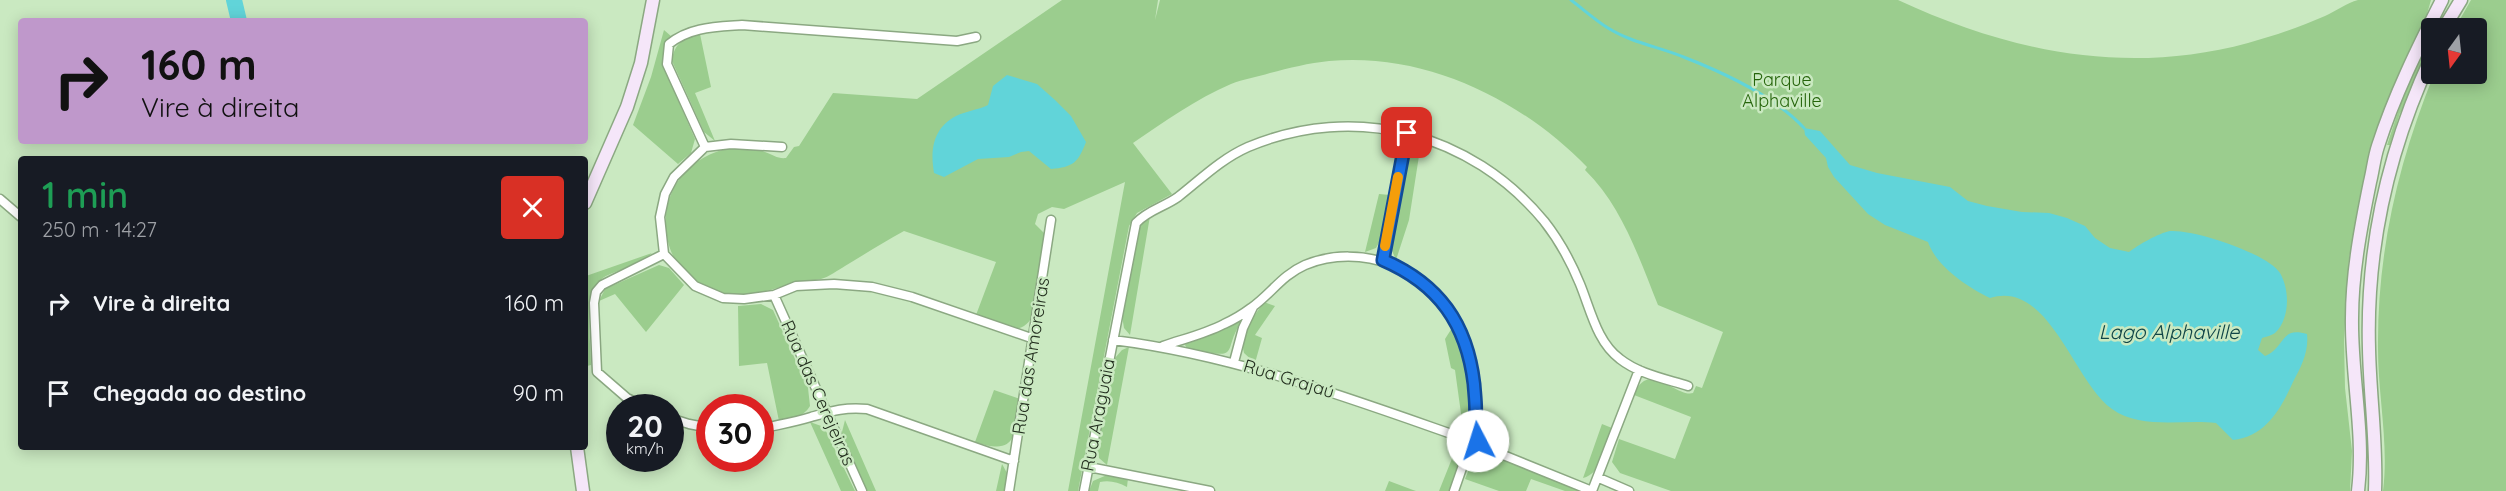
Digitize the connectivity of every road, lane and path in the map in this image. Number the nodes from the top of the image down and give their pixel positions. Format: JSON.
{"nodes":[{"id":1,"x":653,"y":0,"type":"edge"},
{"id":2,"x":2442,"y":0,"type":"edge"},
{"id":3,"x":2461,"y":0,"type":"edge"},
{"id":4,"x":2450,"y":18,"type":"edge"},
{"id":5,"x":976,"y":37,"type":"dead end"},
{"id":6,"x":2421,"y":83,"type":"edge"},
{"id":7,"x":1407,"y":133,"type":"junction"},
{"id":8,"x":705,"y":147,"type":"junction"},
{"id":9,"x":782,"y":147,"type":"dead end"},
{"id":10,"x":588,"y":196,"type":"edge"},
{"id":11,"x":0,"y":199,"type":"edge"},
{"id":12,"x":18,"y":214,"type":"edge"},
{"id":13,"x":1051,"y":220,"type":"dead end"},
{"id":14,"x":664,"y":254,"type":"junction"},
{"id":15,"x":1383,"y":260,"type":"junction"},
{"id":16,"x":774,"y":294,"type":"junction"},
{"id":17,"x":1253,"y":307,"type":"junction"},
{"id":18,"x":1034,"y":339,"type":"junction"},
{"id":19,"x":1113,"y":340,"type":"junction"},
{"id":20,"x":1163,"y":346,"type":"junction"},
{"id":21,"x":1234,"y":362,"type":"junction"},
{"id":22,"x":1640,"y":370,"type":"junction"},
{"id":23,"x":1688,"y":386,"type":"dead end"},
{"id":24,"x":624,"y":394,"type":"edge"},
{"id":25,"x":825,"y":412,"type":"junction"},
{"id":26,"x":774,"y":426,"type":"edge"},
{"id":27,"x":1472,"y":430,"type":"junction"},
{"id":28,"x":1460,"y":437,"type":"junction"},
{"id":29,"x":1473,"y":446,"type":"junction"},
{"id":30,"x":577,"y":450,"type":"edge"},
{"id":31,"x":1014,"y":461,"type":"junction"},
{"id":32,"x":1089,"y":467,"type":"junction"},
{"id":33,"x":1599,"y":478,"type":"junction"},
{"id":34,"x":583,"y":491,"type":"edge"},
{"id":35,"x":862,"y":491,"type":"edge"},
{"id":36,"x":1009,"y":491,"type":"edge"},
{"id":37,"x":1084,"y":491,"type":"edge"},
{"id":38,"x":1210,"y":491,"type":"edge"},
{"id":39,"x":1454,"y":491,"type":"edge"},
{"id":40,"x":1592,"y":491,"type":"edge"},
{"id":41,"x":1629,"y":491,"type":"edge"},
{"id":42,"x":2358,"y":491,"type":"edge"},
{"id":43,"x":2375,"y":491,"type":"edge"}],
"edges":[{"from":1,"to":10,"type":"street"},
{"from":2,"to":42,"type":"street"},
{"from":3,"to":4,"type":"street"},
{"from":5,"to":8,"type":"street"},
{"from":6,"to":43,"type":"street"},
{"from":7,"to":15,"type":"street"},
{"from":7,"to":19,"type":"street","name":"Rua Araguaia"},
{"from":7,"to":22,"type":"street","name":"Rua Araguaia"},
{"from":8,"to":9,"type":"street"},
{"from":8,"to":14,"type":"street"},
{"from":11,"to":12,"type":"street"},
{"from":13,"to":18,"type":"street","name":"Rua das Amoreiras"},
{"from":14,"to":16,"type":"street"},
{"from":14,"to":24,"type":"street"},
{"from":15,"to":17,"type":"street"},
{"from":15,"to":27,"type":"street"},
{"from":16,"to":18,"type":"street"},
{"from":16,"to":25,"type":"street","name":"Rua das Cerejeiras"},
{"from":17,"to":20,"type":"street"},
{"from":17,"to":21,"type":"street"},
{"from":18,"to":31,"type":"street","name":"Rua das Amoreiras"},
{"from":19,"to":20,"type":"street","name":"Rua Grajaú"},
{"from":19,"to":32,"type":"street","name":"Rua Araguaia"},
{"from":20,"to":21,"type":"street","name":"Rua Grajaú"},
{"from":21,"to":28,"type":"street","name":"Rua Grajaú"},
{"from":22,"to":23,"type":"street","name":"Rua Araguaia"},
{"from":22,"to":33,"type":"street"},
{"from":25,"to":26,"type":"street"},
{"from":25,"to":31,"type":"street"},
{"from":25,"to":35,"type":"street","name":"Rua das Cerejeiras"},
{"from":27,"to":28,"type":"street"},
{"from":27,"to":29,"type":"street"},
{"from":28,"to":29,"type":"street"},
{"from":29,"to":39,"type":"street"},
{"from":29,"to":40,"type":"street"},
{"from":30,"to":34,"type":"street"},
{"from":31,"to":36,"type":"street","name":"Rua das Amoreiras"},
{"from":32,"to":37,"type":"street","name":"Rua Araguaia"},
{"from":32,"to":38,"type":"street"},
{"from":33,"to":40,"type":"street"},
{"from":33,"to":41,"type":"street"}]}
